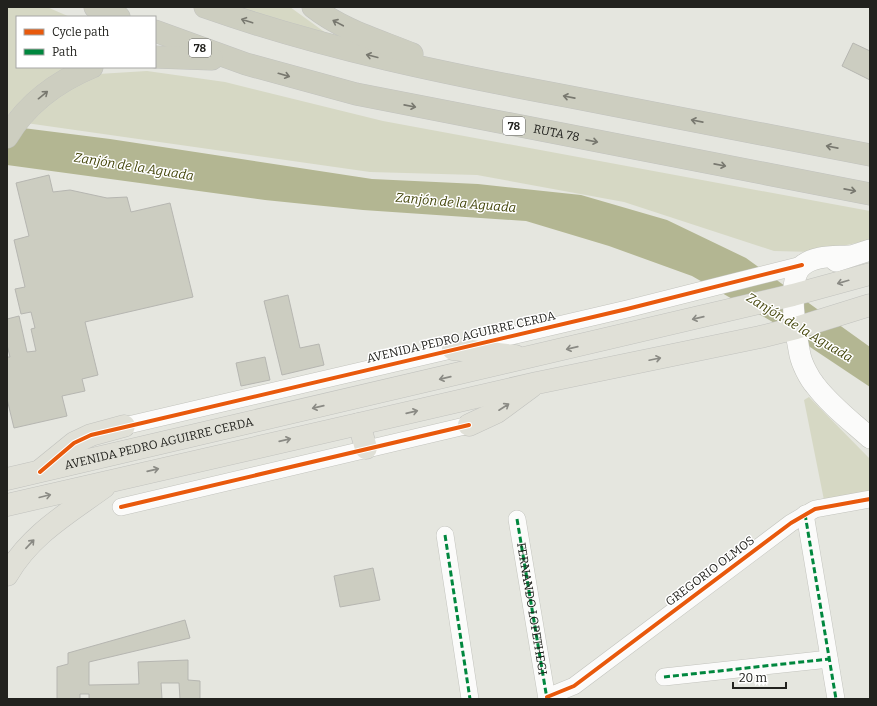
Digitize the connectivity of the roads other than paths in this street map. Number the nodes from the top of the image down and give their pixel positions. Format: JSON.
{"nodes":[{"id":1,"x":95,"y":7,"type":"edge"},
{"id":2,"x":205,"y":7,"type":"edge"},
{"id":3,"x":313,"y":7,"type":"edge"},
{"id":4,"x":117,"y":16,"type":"edge"},
{"id":5,"x":156,"y":31,"type":"edge"},
{"id":6,"x":156,"y":57,"type":"edge"},
{"id":7,"x":246,"y":64,"type":"junction"},
{"id":8,"x":90,"y":68,"type":"edge"},
{"id":9,"x":478,"y":80,"type":"junction"},
{"id":10,"x":11,"y":130,"type":"edge"},
{"id":11,"x":870,"y":155,"type":"edge"},
{"id":12,"x":870,"y":194,"type":"edge"},
{"id":13,"x":870,"y":250,"type":"edge"},
{"id":14,"x":870,"y":274,"type":"edge"},
{"id":15,"x":799,"y":279,"type":"junction"},
{"id":16,"x":870,"y":305,"type":"edge"},
{"id":17,"x":796,"y":328,"type":"junction"},
{"id":18,"x":453,"y":349,"type":"junction"},
{"id":19,"x":531,"y":358,"type":"junction"},
{"id":20,"x":537,"y":383,"type":"junction"},
{"id":21,"x":359,"y":424,"type":"junction"},
{"id":22,"x":469,"y":424,"type":"joint"},
{"id":23,"x":124,"y":426,"type":"joint"},
{"id":24,"x":870,"y":438,"type":"edge"},
{"id":25,"x":366,"y":448,"type":"junction"},
{"id":26,"x":40,"y":472,"type":"junction"},
{"id":27,"x":115,"y":479,"type":"junction"},
{"id":28,"x":7,"y":480,"type":"edge"},
{"id":29,"x":870,"y":499,"type":"edge"},
{"id":30,"x":7,"y":505,"type":"edge"},
{"id":31,"x":121,"y":507,"type":"dead end"},
{"id":32,"x":805,"y":514,"type":"junction"},
{"id":33,"x":516,"y":519,"type":"dead end"},
{"id":34,"x":445,"y":535,"type":"dead end"},
{"id":35,"x":7,"y":575,"type":"edge"},
{"id":36,"x":829,"y":659,"type":"junction"},
{"id":37,"x":664,"y":677,"type":"dead end"},
{"id":38,"x":547,"y":698,"type":"edge"},
{"id":39,"x":470,"y":699,"type":"edge"},
{"id":40,"x":836,"y":699,"type":"edge"}],
"edges":[{"from":1,"to":4,"type":"highway"},
{"from":9,"to":2,"type":"highway","one_way":true},
{"from":9,"to":3,"type":"highway","one_way":true},
{"from":5,"to":7,"type":"highway","name":"RUTA 78","number":"78"},
{"from":6,"to":7,"type":"highway"},
{"from":7,"to":12,"type":"highway","name":"RUTA 78","number":"78","one_way":true},
{"from":10,"to":8,"type":"highway","one_way":true},
{"from":11,"to":9,"type":"highway","one_way":true},
{"from":13,"to":15,"type":"street"},
{"from":14,"to":15,"type":"main road","name":"AVENIDA PEDRO AGUIRRE CERDA","one_way":true},
{"from":15,"to":17,"type":"street"},
{"from":15,"to":18,"type":"street","name":"AVENIDA PEDRO AGUIRRE CERDA"},
{"from":15,"to":19,"type":"main road","name":"AVENIDA PEDRO AGUIRRE CERDA","one_way":true},
{"from":16,"to":17,"type":"main road","name":"AVENIDA PEDRO AGUIRRE CERDA"},
{"from":20,"to":17,"type":"main road","name":"AVENIDA PEDRO AGUIRRE CERDA","one_way":true},
{"from":17,"to":24,"type":"street"},
{"from":18,"to":19,"type":"main road"},
{"from":18,"to":23,"type":"street","name":"AVENIDA PEDRO AGUIRRE CERDA"},
{"from":19,"to":26,"type":"main road","name":"AVENIDA PEDRO AGUIRRE CERDA","one_way":true},
{"from":21,"to":20,"type":"main road","name":"AVENIDA PEDRO AGUIRRE CERDA","one_way":true},
{"from":22,"to":20,"type":"main road","one_way":true},
{"from":21,"to":25,"type":"main road"},
{"from":27,"to":21,"type":"main road","name":"AVENIDA PEDRO AGUIRRE CERDA","one_way":true},
{"from":22,"to":25,"type":"street"},
{"from":23,"to":26,"type":"main road"},
{"from":25,"to":31,"type":"street"},
{"from":26,"to":28,"type":"main road","name":"AVENIDA PEDRO AGUIRRE CERDA"},
{"from":30,"to":27,"type":"main road","name":"AVENIDA PEDRO AGUIRRE CERDA","one_way":true},
{"from":35,"to":27,"type":"main road","one_way":true},
{"from":29,"to":32,"type":"street","name":"GREGORIO OLMOS"},
{"from":32,"to":36,"type":"street"},
{"from":32,"to":38,"type":"street","name":"GREGORIO OLMOS"},
{"from":33,"to":38,"type":"street","name":"FERNANDO LOPETHEGI"},
{"from":34,"to":39,"type":"street"},
{"from":36,"to":37,"type":"street"},
{"from":36,"to":40,"type":"street"}]}
